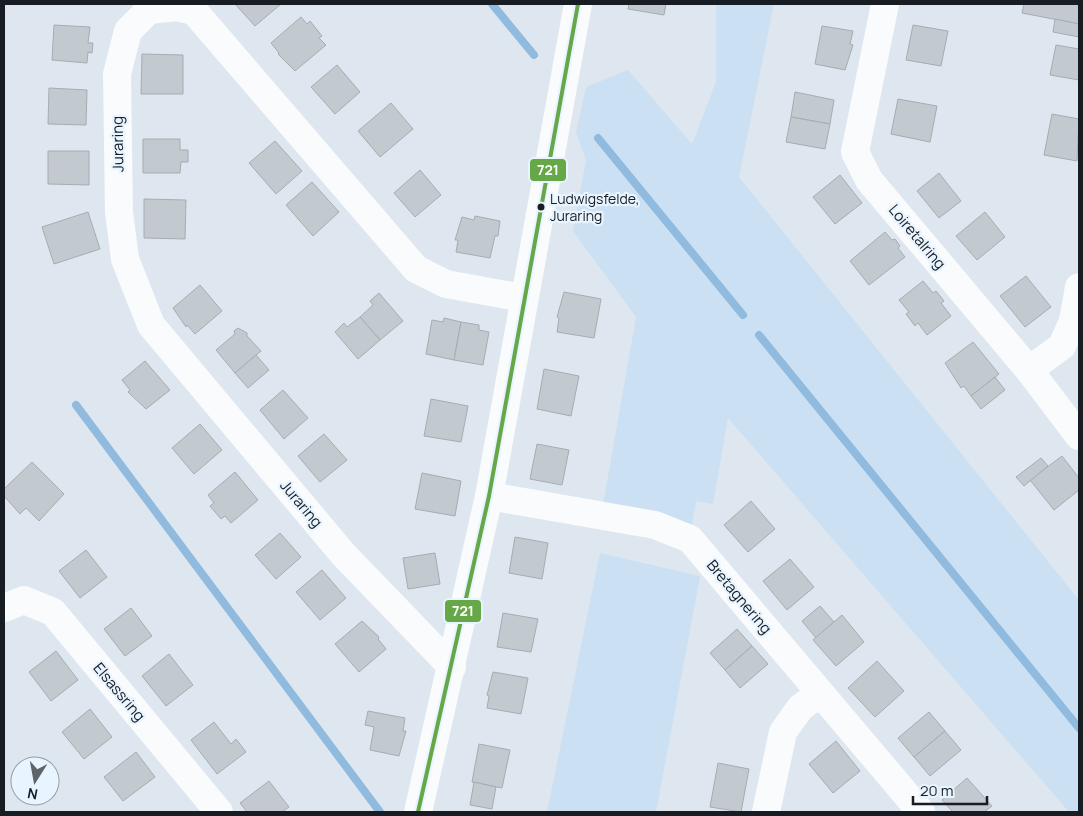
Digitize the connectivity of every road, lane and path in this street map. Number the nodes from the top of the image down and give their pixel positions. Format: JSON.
{"nodes":[{"id":1,"x":578,"y":4,"type":"edge"},
{"id":2,"x":886,"y":4,"type":"edge"},
{"id":3,"x":1079,"y":287,"type":"edge"},
{"id":4,"x":523,"y":298,"type":"junction"},
{"id":5,"x":1028,"y":370,"type":"junction"},
{"id":6,"x":1079,"y":436,"type":"edge"},
{"id":7,"x":489,"y":496,"type":"junction"},
{"id":8,"x":4,"y":608,"type":"edge"},
{"id":9,"x":452,"y":667,"type":"junction"},
{"id":10,"x":820,"y":693,"type":"junction"},
{"id":11,"x":219,"y":812,"type":"edge"},
{"id":12,"x":418,"y":812,"type":"edge"},
{"id":13,"x":766,"y":812,"type":"edge"},
{"id":14,"x":920,"y":812,"type":"edge"}],
"edges":[{"from":1,"to":4,"type":"street"},
{"from":2,"to":5,"type":"street","name":"Loiretalring"},
{"from":3,"to":5,"type":"street"},
{"from":4,"to":7,"type":"street"},
{"from":4,"to":9,"type":"street","name":"Juraring"},
{"from":5,"to":6,"type":"street","name":"Loiretalring"},
{"from":7,"to":9,"type":"street"},
{"from":7,"to":10,"type":"street","name":"Bretagnering"},
{"from":8,"to":11,"type":"street","name":"Elsassring"},
{"from":9,"to":12,"type":"street"},
{"from":10,"to":13,"type":"street"},
{"from":10,"to":14,"type":"street","name":"Bretagnering"}]}
